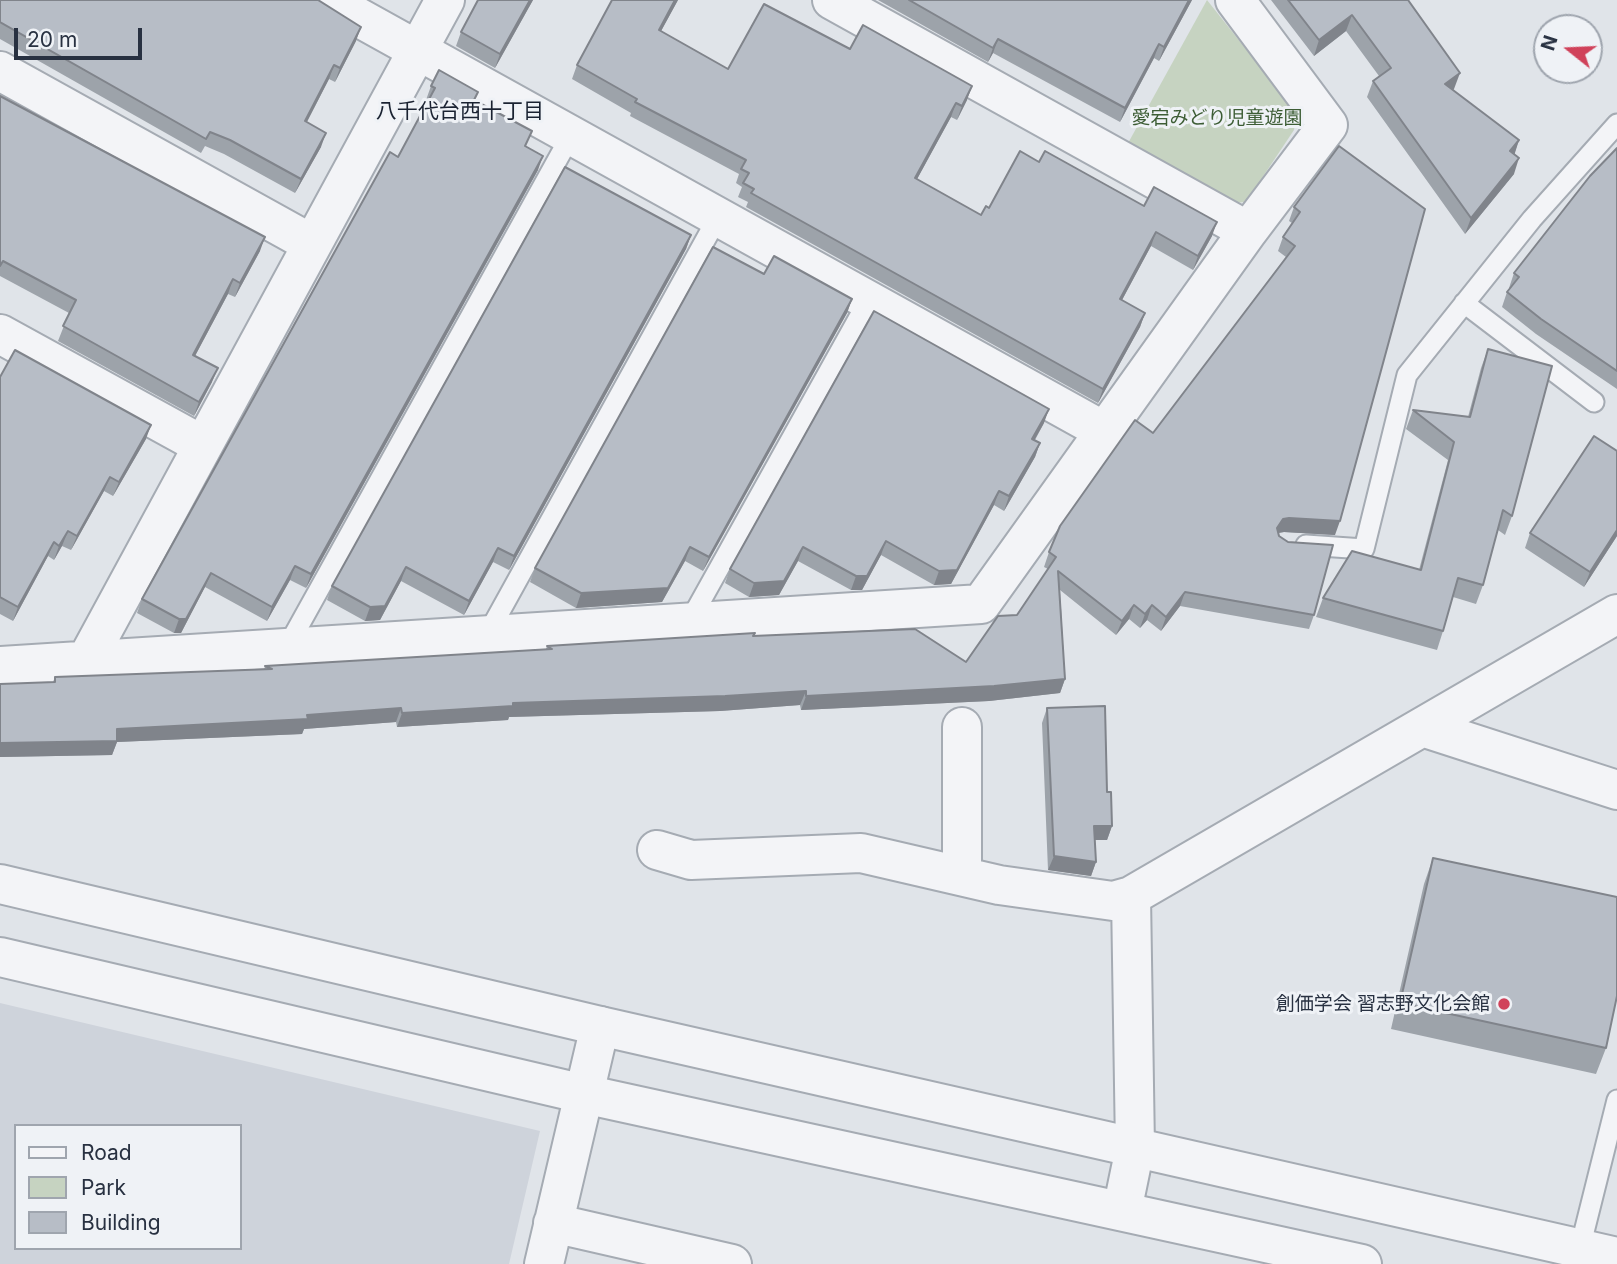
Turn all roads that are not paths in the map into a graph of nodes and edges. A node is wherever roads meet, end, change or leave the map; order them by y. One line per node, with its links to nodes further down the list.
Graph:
1 (327, 0): 5 (street)
2 (445, 0): 5 (street)
3 (832, 0): 10 (street)
4 (1235, 0): 10 (street)
5 (417, 51): 8 (street); 11 (street)
6 (0, 71): 11 (street)
7 (1617, 124): 13 (lane)
8 (570, 137): 9 (street); 22 (lane)
9 (718, 217): 12 (street); 21 (lane)
10 (1248, 231): 16 (street)
11 (312, 244): 17 (street)
12 (868, 301): 16 (street); 20 (lane)
13 (1464, 303): 15 (lane); 18 (lane)
14 (0, 334): 17 (street)
15 (1594, 402)
16 (1104, 431): 20 (street)
17 (202, 445): 23 (street)
18 (1284, 544)
19 (1617, 614): 26 (street)
20 (687, 625): 21 (street)
21 (487, 635): 22 (street)
22 (286, 650): 23 (street)
23 (85, 663): 24 (street)
24 (0, 667)
25 (962, 727): 29 (street)
26 (1425, 728): 27 (street); 31 (street)
27 (1617, 790)
28 (657, 850): 29 (street)
29 (961, 875): 31 (street)
30 (0, 884): 33 (street)
31 (1132, 896): 36 (street)
32 (0, 957): 34 (street)
33 (600, 1026): 34 (street); 36 (street)
34 (584, 1094): 37 (street); 38 (street)
35 (1617, 1100): 39 (lane)
36 (1135, 1148): 37 (street); 39 (street)
37 (1122, 1211): 43 (street)
38 (553, 1223): 41 (street); 42 (street)
39 (1580, 1248): 40 (street)
40 (1617, 1257)
41 (544, 1264)
42 (732, 1264)
43 (1362, 1264)

